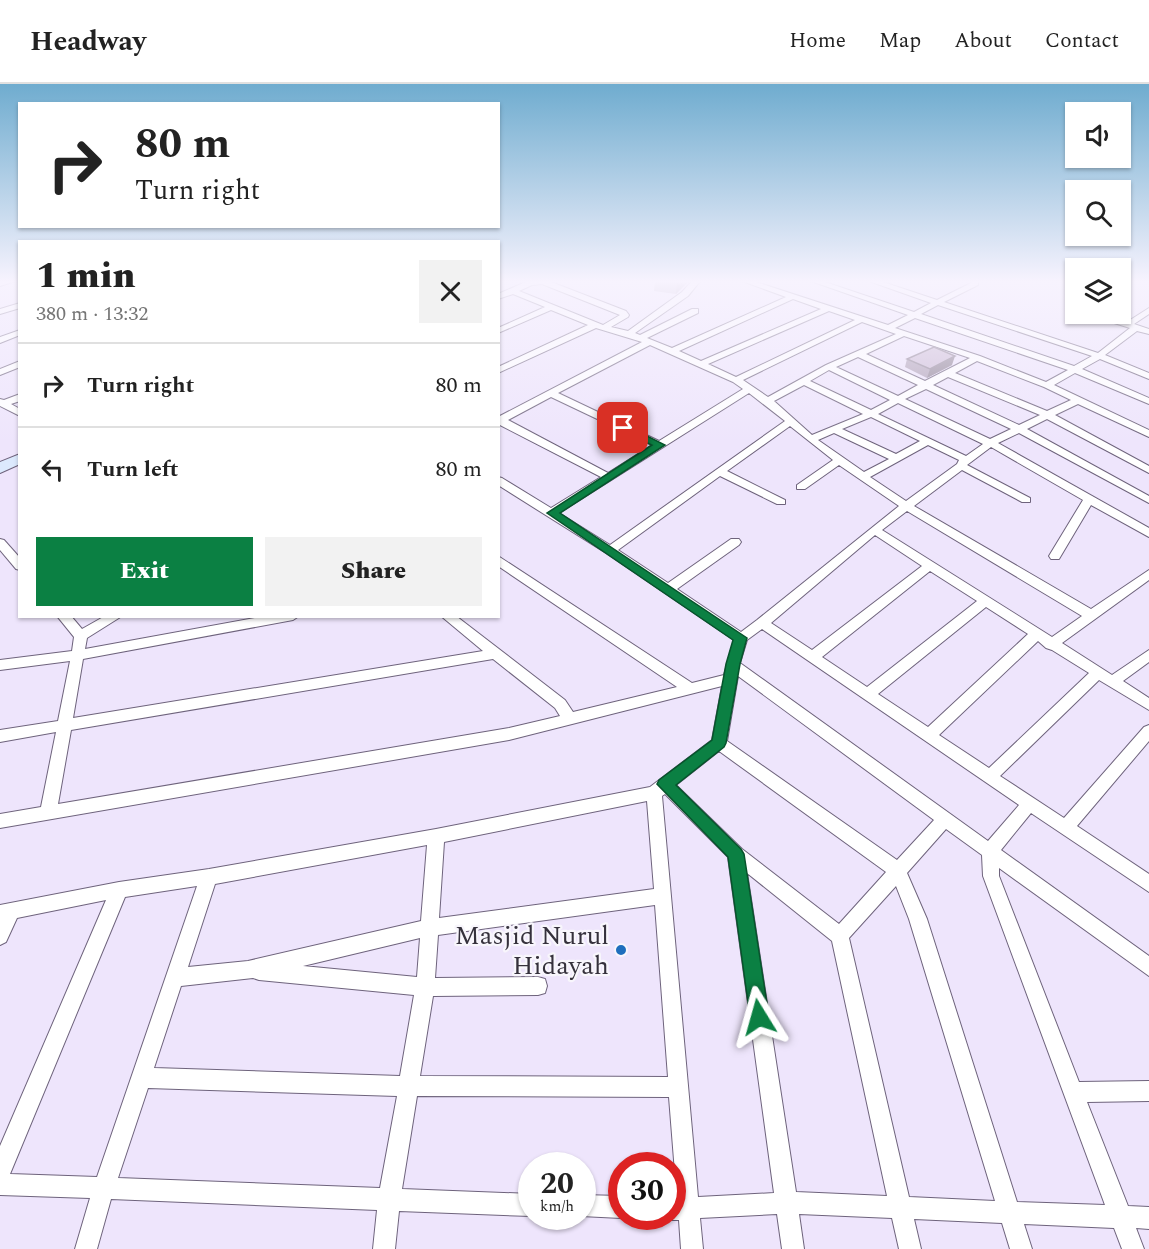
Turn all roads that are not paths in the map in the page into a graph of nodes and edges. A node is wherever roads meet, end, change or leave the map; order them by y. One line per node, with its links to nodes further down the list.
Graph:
1 (14, 334): 13 (street)
2 (577, 334): 22 (street)
3 (629, 334): 14 (street)
4 (654, 334): 14 (street)
5 (708, 334): 15 (street)
6 (769, 334): 19 (street)
7 (831, 334): 27 (street)
8 (902, 334): 16 (street)
9 (909, 334): 18 (street)
10 (975, 334): 23 (street)
11 (1036, 334): 17 (street)
12 (1123, 334): 17 (street)
13 (0, 340)
14 (644, 340): 15 (street); 32 (street)
15 (672, 351): 19 (street)
16 (859, 354): 21 (street); 30 (street)
17 (1099, 356): 23 (street); 26 (street)
18 (977, 358): 25 (street); 29 (street)
19 (701, 364): 27 (street)
20 (18, 365): 24 (street)
21 (829, 367): 28 (street); 34 (street)
22 (500, 369)
23 (1074, 369): 29 (street); 37 (street)
24 (0, 372)
25 (947, 373): 30 (street); 41 (street)
26 (1149, 376)
27 (736, 380): 31 (street)
28 (803, 381): 35 (street); 40 (street)
29 (1047, 385): 36 (street)
30 (926, 386): 34 (street); 46 (street)
31 (750, 388): 35 (street); 51 (street)
32 (550, 393): 42 (street); 51 (street)
33 (18, 398): 38 (street)
34 (899, 400): 40 (street); 50 (street)
35 (768, 401): 44 (street)
36 (1076, 401): 41 (street); 47 (street)
37 (1149, 401)
38 (2, 403): 39 (street)
39 (18, 411)
40 (870, 414): 45 (street); 49 (street)
41 (1048, 415): 46 (street); 57 (street)
42 (500, 419)
43 (500, 421): 59 (street)
44 (791, 422): 48 (street); 58 (street)
45 (834, 429): 48 (street); 52 (street)
46 (1020, 429): 50 (street); 65 (street)
47 (1149, 434)
48 (811, 439): 54 (street)
49 (928, 441): 52 (street); 55 (street)
50 (990, 443): 55 (street); 63 (street)
51 (660, 445): 59 (street)
52 (896, 458): 60 (street)
53 (18, 459): 56 (street)
54 (839, 460): 60 (street); 62 (street)
55 (963, 463): 64 (street); 67 (street)
56 (0, 467)
57 (1149, 470)
58 (720, 472): 66 (street); 73 (street)
59 (608, 477): 68 (street)
60 (862, 477): 67 (street)
61 (500, 481): 68 (street)
62 (801, 487)
63 (1089, 499): 70 (street); 74 (street)
64 (1026, 500)
65 (1149, 500)
66 (781, 502)
67 (907, 507): 69 (street); 81 (street)
68 (552, 513): 73 (street)
69 (874, 530): 77 (street); 86 (street)
70 (1149, 533)
71 (735, 542): 79 (street)
72 (0, 543): 76 (street)
73 (610, 550): 79 (street)
74 (1055, 556)
75 (500, 561): 99 (street)
76 (18, 564)
77 (928, 566): 80 (street); 94 (street)
78 (1149, 574): 81 (street)
79 (668, 589): 89 (street)
80 (985, 601): 87 (street); 100 (street)
81 (1091, 615): 90 (street)
82 (65, 618): 88 (street)
83 (112, 618): 88 (street)
84 (281, 618): 92 (street)
85 (449, 618): 91 (street)
86 (762, 622): 89 (street); 94 (street)
87 (1036, 635): 90 (street); 105 (street)
88 (81, 636): 92 (street)
89 (741, 638): 96 (street)
90 (1051, 645): 97 (street)
91 (494, 654): 102 (street); 103 (street)
92 (78, 655): 95 (street); 103 (street)
93 (1149, 655): 98 (street)
94 (813, 657): 100 (street)
95 (0, 665)
96 (732, 672): 99 (street); 107 (street); 112 (street)
97 (1098, 673): 98 (street); 108 (street)
98 (1112, 682): 101 (street)
99 (690, 689): 102 (street)
100 (868, 694): 105 (street)
101 (1149, 705)
102 (569, 718): 111 (street)
103 (64, 726): 106 (street); 111 (street)
104 (1149, 731): 114 (street)
105 (929, 735): 108 (street)
106 (0, 736)
107 (719, 743): 109 (street); 118 (street)
108 (990, 776): 110 (street)
109 (660, 788): 115 (street); 117 (street); 122 (street)
110 (1030, 803): 114 (street); 116 (street)
111 (48, 814): 113 (street)
112 (945, 819): 116 (street); 118 (street)
113 (0, 821)
114 (1066, 827): 120 (street)
115 (436, 836): 119 (street); 124 (street)
116 (990, 851): 127 (street); 136 (street)
117 (736, 854): 126 (street); 142 (street)
118 (898, 871): 126 (street); 146 (street)
119 (209, 877): 121 (street); 129 (street)
120 (1147, 878)
121 (119, 890): 123 (street); 138 (street)
122 (664, 896): 124 (street); 134 (street)
123 (5, 912): 125 (street)
124 (428, 928): 128 (street); 131 (street)
125 (0, 936)
126 (840, 936): 144 (street)
127 (1149, 967)
128 (248, 970): 129 (street); 131 (street)
129 (176, 977): 132 (street)
130 (538, 986): 131 (street)
131 (425, 987): 133 (street)
132 (141, 1078): 133 (street); 140 (street)
133 (408, 1086): 134 (street); 141 (street)
134 (679, 1087): 137 (street)
135 (1149, 1091): 136 (street)
136 (1073, 1092): 147 (street)
137 (680, 1152)
138 (0, 1171)
139 (0, 1184): 140 (street)
140 (104, 1187): 141 (street); 150 (street)
141 (389, 1201): 143 (street); 151 (street)
142 (787, 1203): 144 (street); 145 (street); 153 (street)
143 (518, 1205)
144 (901, 1207): 146 (street); 154 (street)
145 (686, 1209)
146 (1010, 1212): 147 (street); 155 (street)
147 (1120, 1216): 148 (street); 156 (street)
148 (1149, 1218)
149 (686, 1227): 152 (street)
150 (86, 1249)
151 (384, 1249)
152 (692, 1249)
153 (793, 1249)
154 (910, 1249)
155 (1021, 1249)
156 (1133, 1249)

